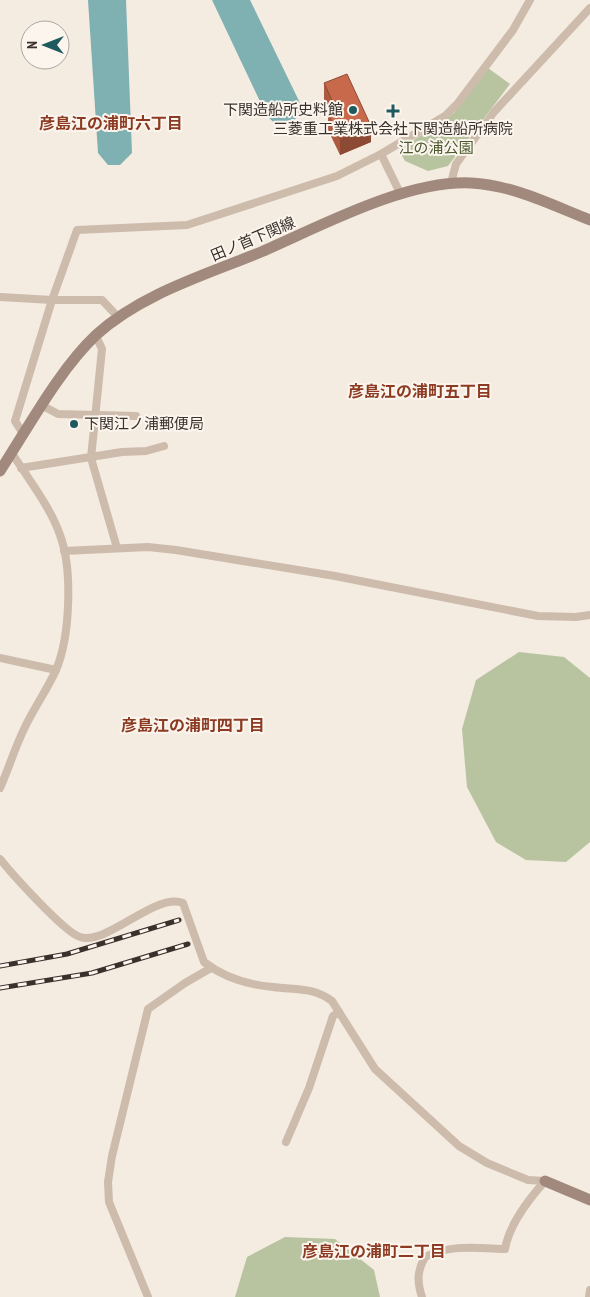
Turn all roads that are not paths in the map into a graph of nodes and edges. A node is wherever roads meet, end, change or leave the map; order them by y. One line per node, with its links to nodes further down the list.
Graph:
1 (530, 0): 3 (street)
2 (590, 8): 4 (street)
3 (381, 154): 5 (street); 8 (street)
4 (451, 183): 5 (main road, 田ノ首下関線); 6 (main road, 田ノ首下関線)
5 (401, 195): 9 (main road, 田ノ首下関線)
6 (590, 220)
7 (0, 297): 8 (street)
8 (52, 300): 9 (street); 14 (street)
9 (118, 318): 10 (main road, 田ノ首下関線)
10 (96, 336): 11 (main road, 田ノ首下関線); 12 (street)
11 (43, 406): 12 (street); 14 (main road, 田ノ首下関線)
12 (96, 414): 13 (street); 17 (street)
13 (136, 416)
14 (24, 434): 16 (main road, 田ノ首下関線)
15 (164, 446): 17 (street)
16 (12, 453): 18 (street); 19 (main road, 田ノ首下関線)
17 (91, 458): 18 (street); 20 (street)
18 (21, 468): 21 (street)
19 (0, 471)
20 (117, 548): 21 (street); 22 (street)
21 (64, 551): 24 (street)
22 (590, 615)
23 (0, 658): 24 (street)
24 (56, 670): 25 (street)
25 (0, 788)
26 (0, 859): 27 (street)
27 (211, 968): 28 (street); 33 (street)
28 (338, 1012): 29 (street); 30 (street)
29 (286, 1142)
30 (545, 1181): 31 (main road); 34 (street)
31 (590, 1200)
32 (590, 1290): 35 (street)
33 (148, 1297)
34 (422, 1297)
35 (589, 1297)

